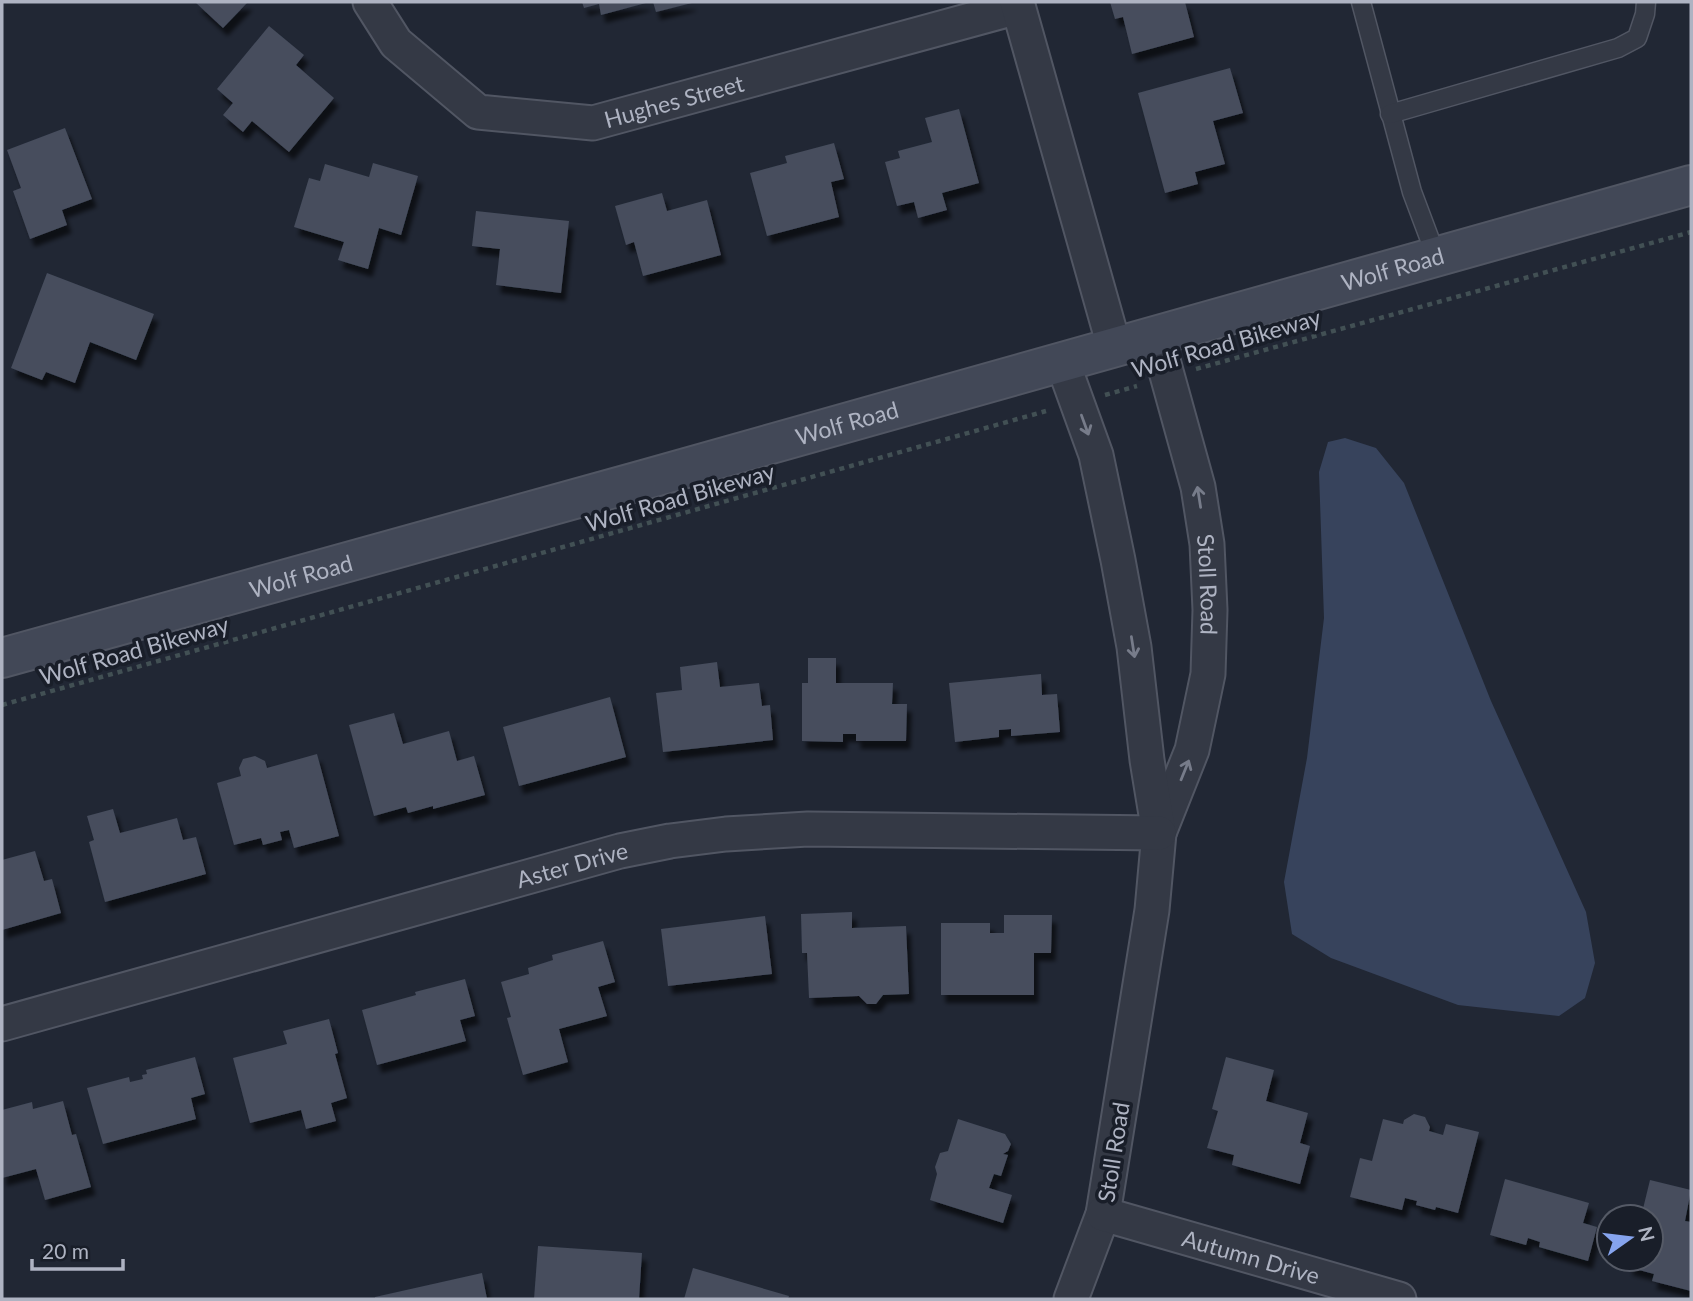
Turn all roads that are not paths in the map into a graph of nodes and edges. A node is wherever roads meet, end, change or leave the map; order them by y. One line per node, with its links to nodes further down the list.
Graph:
1 (370, 2): 4 (street, Hughes Street)
2 (1361, 2): 5 (lane)
3 (1646, 2): 5 (lane)
4 (1017, 5): 9 (street)
5 (1391, 114): 7 (lane)
6 (1691, 185): 7 (main road, Wolf Road)
7 (1436, 256): 8 (main road, Wolf Road)
8 (1156, 335): 9 (main road, Wolf Road); 12 (street, Stoll Road, one-way to 8)
9 (1114, 346): 10 (main road, Wolf Road)
10 (1062, 361): 11 (main road, Wolf Road); 12 (street, Stoll Road, one-way to 12)
11 (2, 657)
12 (1159, 833): 13 (street, Aster Drive); 14 (street, Stoll Road)
13 (2, 1024)
14 (1103, 1214): 15 (street, Stoll Road); 16 (street, Autumn Drive)
15 (1071, 1299)
16 (1399, 1299)

